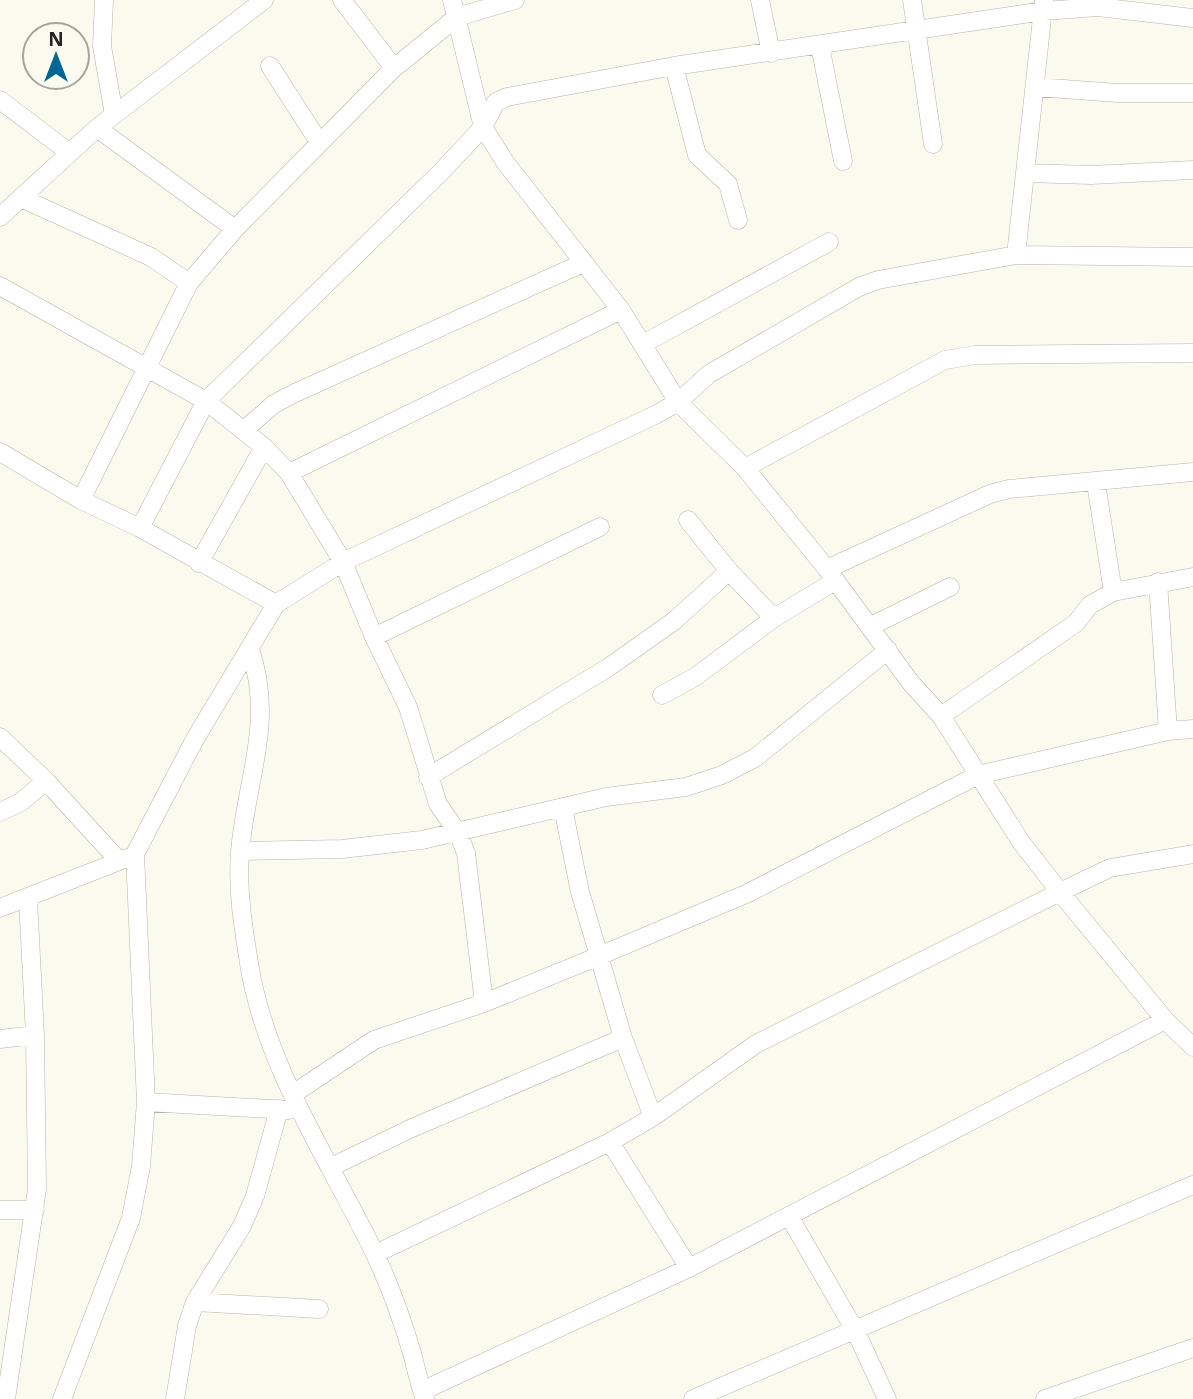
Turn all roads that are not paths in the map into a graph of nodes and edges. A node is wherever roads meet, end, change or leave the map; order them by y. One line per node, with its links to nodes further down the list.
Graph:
1 (104, 0): 19 (street)
2 (264, 0): 19 (street)
3 (342, 0): 15 (street)
4 (514, 0): 8 (street)
5 (760, 0): 12 (street)
6 (912, 0): 10 (street)
7 (1044, 5): 9 (street); 10 (street); 16 (street)
8 (454, 9): 15 (street); 20 (street)
9 (1193, 18)
10 (916, 28): 11 (street); 23 (street)
11 (820, 46): 12 (street); 25 (street)
12 (771, 53): 14 (street)
13 (270, 66): 22 (street)
14 (674, 66): 20 (street); 30 (street)
15 (394, 68): 22 (street)
16 (1036, 87): 17 (street); 27 (street)
17 (1193, 93)
18 (0, 100): 24 (street)
19 (114, 115): 21 (street)
20 (483, 127): 35 (street); 42 (street)
21 (97, 128): 24 (street); 31 (street)
22 (319, 142): 31 (street)
23 (933, 144)
24 (70, 153): 28 (street)
25 (843, 161)
26 (1193, 170): 27 (street)
27 (1026, 173): 33 (street)
28 (21, 198): 29 (street); 36 (street)
29 (0, 217)
30 (738, 220)
31 (235, 229): 36 (street)
32 (829, 242): 39 (street)
33 (1016, 255): 34 (street); 43 (street)
34 (1193, 257)
35 (583, 263): 38 (street); 44 (street)
36 (189, 282): 41 (street)
37 (2, 294): 41 (street)
38 (621, 310): 39 (street); 49 (street)
39 (643, 344): 43 (street)
40 (1193, 353): 47 (street)
41 (147, 366): 42 (street); 51 (street)
42 (206, 401): 44 (street); 54 (street)
43 (678, 402): 47 (street); 55 (street)
44 (244, 430): 45 (street)
45 (264, 447): 49 (street); 56 (street)
46 (0, 452): 51 (street)
47 (745, 468): 58 (street)
48 (1193, 472): 50 (street)
49 (289, 473): 55 (street)
50 (1096, 483): 58 (street); 62 (street)
51 (81, 500): 54 (street)
52 (688, 520): 57 (street)
53 (600, 527): 66 (street)
54 (140, 528): 56 (street)
55 (343, 562): 63 (street); 66 (street)
56 (199, 563): 63 (street)
57 (729, 571): 64 (street); 75 (street)
58 (831, 575): 64 (street); 65 (street)
59 (1193, 577): 60 (street)
60 (1158, 582): 62 (street); 72 (street)
61 (950, 587): 65 (street)
62 (1113, 592): 70 (street)
63 (276, 604): 67 (street)
64 (774, 618): 69 (street)
65 (871, 626): 68 (street)
66 (374, 637): 75 (street)
67 (250, 649): 80 (street); 82 (street)
68 (888, 650): 70 (street); 77 (street)
69 (662, 695)
70 (941, 716): 74 (street)
71 (1193, 729): 72 (street)
72 (1168, 731): 74 (street)
73 (0, 737): 76 (street)
74 (978, 775): 83 (street); 86 (street)
75 (428, 777): 79 (street)
76 (46, 781): 78 (street); 82 (street)
77 (563, 808): 79 (street); 86 (street)
78 (0, 812)
79 (458, 833): 80 (street); 87 (street)
80 (240, 851): 93 (street)
81 (1193, 854): 83 (street)
82 (127, 858): 84 (street); 94 (street)
83 (1060, 892): 88 (street); 97 (street)
84 (28, 899): 85 (street); 89 (street)
85 (0, 908)
86 (598, 956): 87 (street); 90 (street)
87 (484, 1003): 93 (street)
88 (1165, 1020): 92 (street); 103 (street)
89 (35, 1035): 91 (street); 102 (street)
90 (623, 1038): 97 (street); 99 (street)
91 (0, 1039)
92 (1193, 1047)
93 (292, 1094): 96 (street)
94 (146, 1102): 95 (street); 112 (street)
95 (279, 1109): 96 (street); 106 (street)
96 (302, 1111): 99 (street)
97 (653, 1117): 98 (street)
98 (610, 1142): 104 (street); 105 (street)
99 (331, 1167): 104 (street)
100 (1193, 1185): 108 (street)
101 (0, 1210): 102 (street)
102 (35, 1210): 111 (street)
103 (789, 1216): 105 (street); 108 (street)
104 (375, 1255): 110 (street)
105 (688, 1268): 110 (street)
106 (195, 1302): 107 (street); 113 (street)
107 (319, 1309)
108 (856, 1332): 114 (street); 115 (street)
109 (1193, 1348): 116 (street)
110 (423, 1395)
111 (6, 1399)
112 (62, 1399)
113 (175, 1399)
114 (693, 1399)
115 (887, 1399)
116 (1045, 1399)

